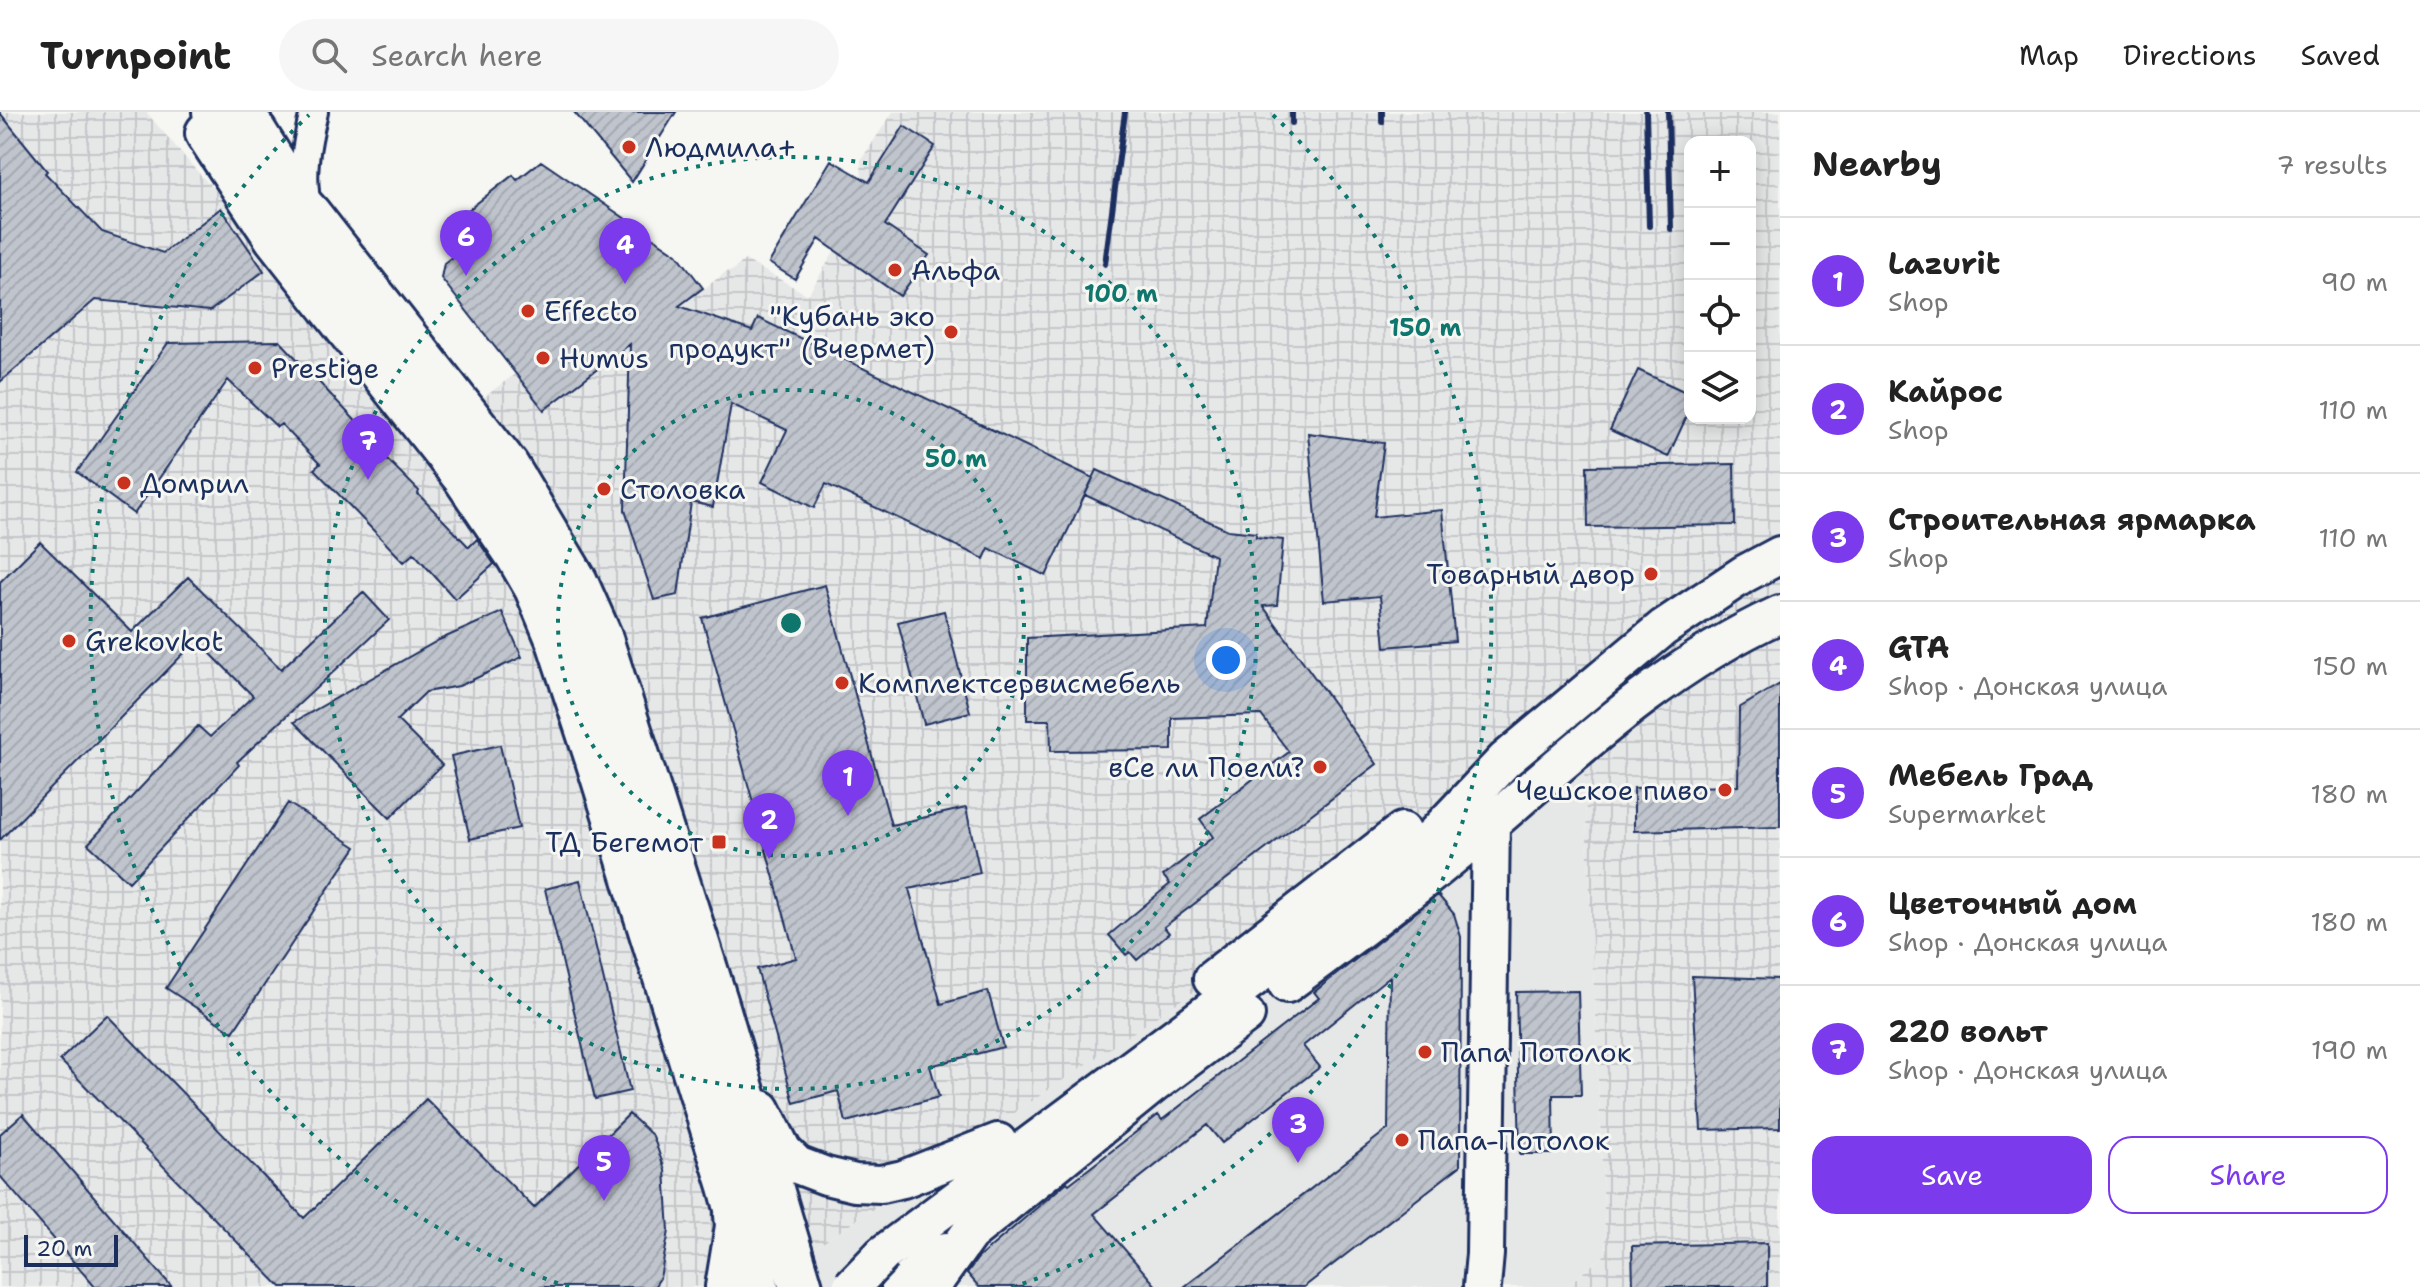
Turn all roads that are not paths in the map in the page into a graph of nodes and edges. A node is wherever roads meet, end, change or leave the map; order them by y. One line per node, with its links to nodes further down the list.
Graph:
1 (193, 112): 12 (main road)
2 (214, 112): 5 (main road)
3 (246, 112): 5 (main road)
4 (314, 112): 5 (street)
5 (309, 214): 10 (main road)
6 (1780, 555): 8 (main road)
7 (1780, 614): 9 (main road)
8 (1505, 760): 11 (main road); 17 (main road, bridge)
9 (1491, 822): 13 (main road); 21 (main road)
10 (717, 1004): 11 (main road); 16 (main road)
11 (998, 1142): 18 (main road)
12 (730, 1186): 14 (main road); 15 (main road)
13 (969, 1234): 19 (main road); 20 (main road)
14 (724, 1287)
15 (757, 1287)
16 (801, 1287)
17 (851, 1287)
18 (871, 1287)
19 (900, 1287)
20 (931, 1287)
21 (1482, 1287)

